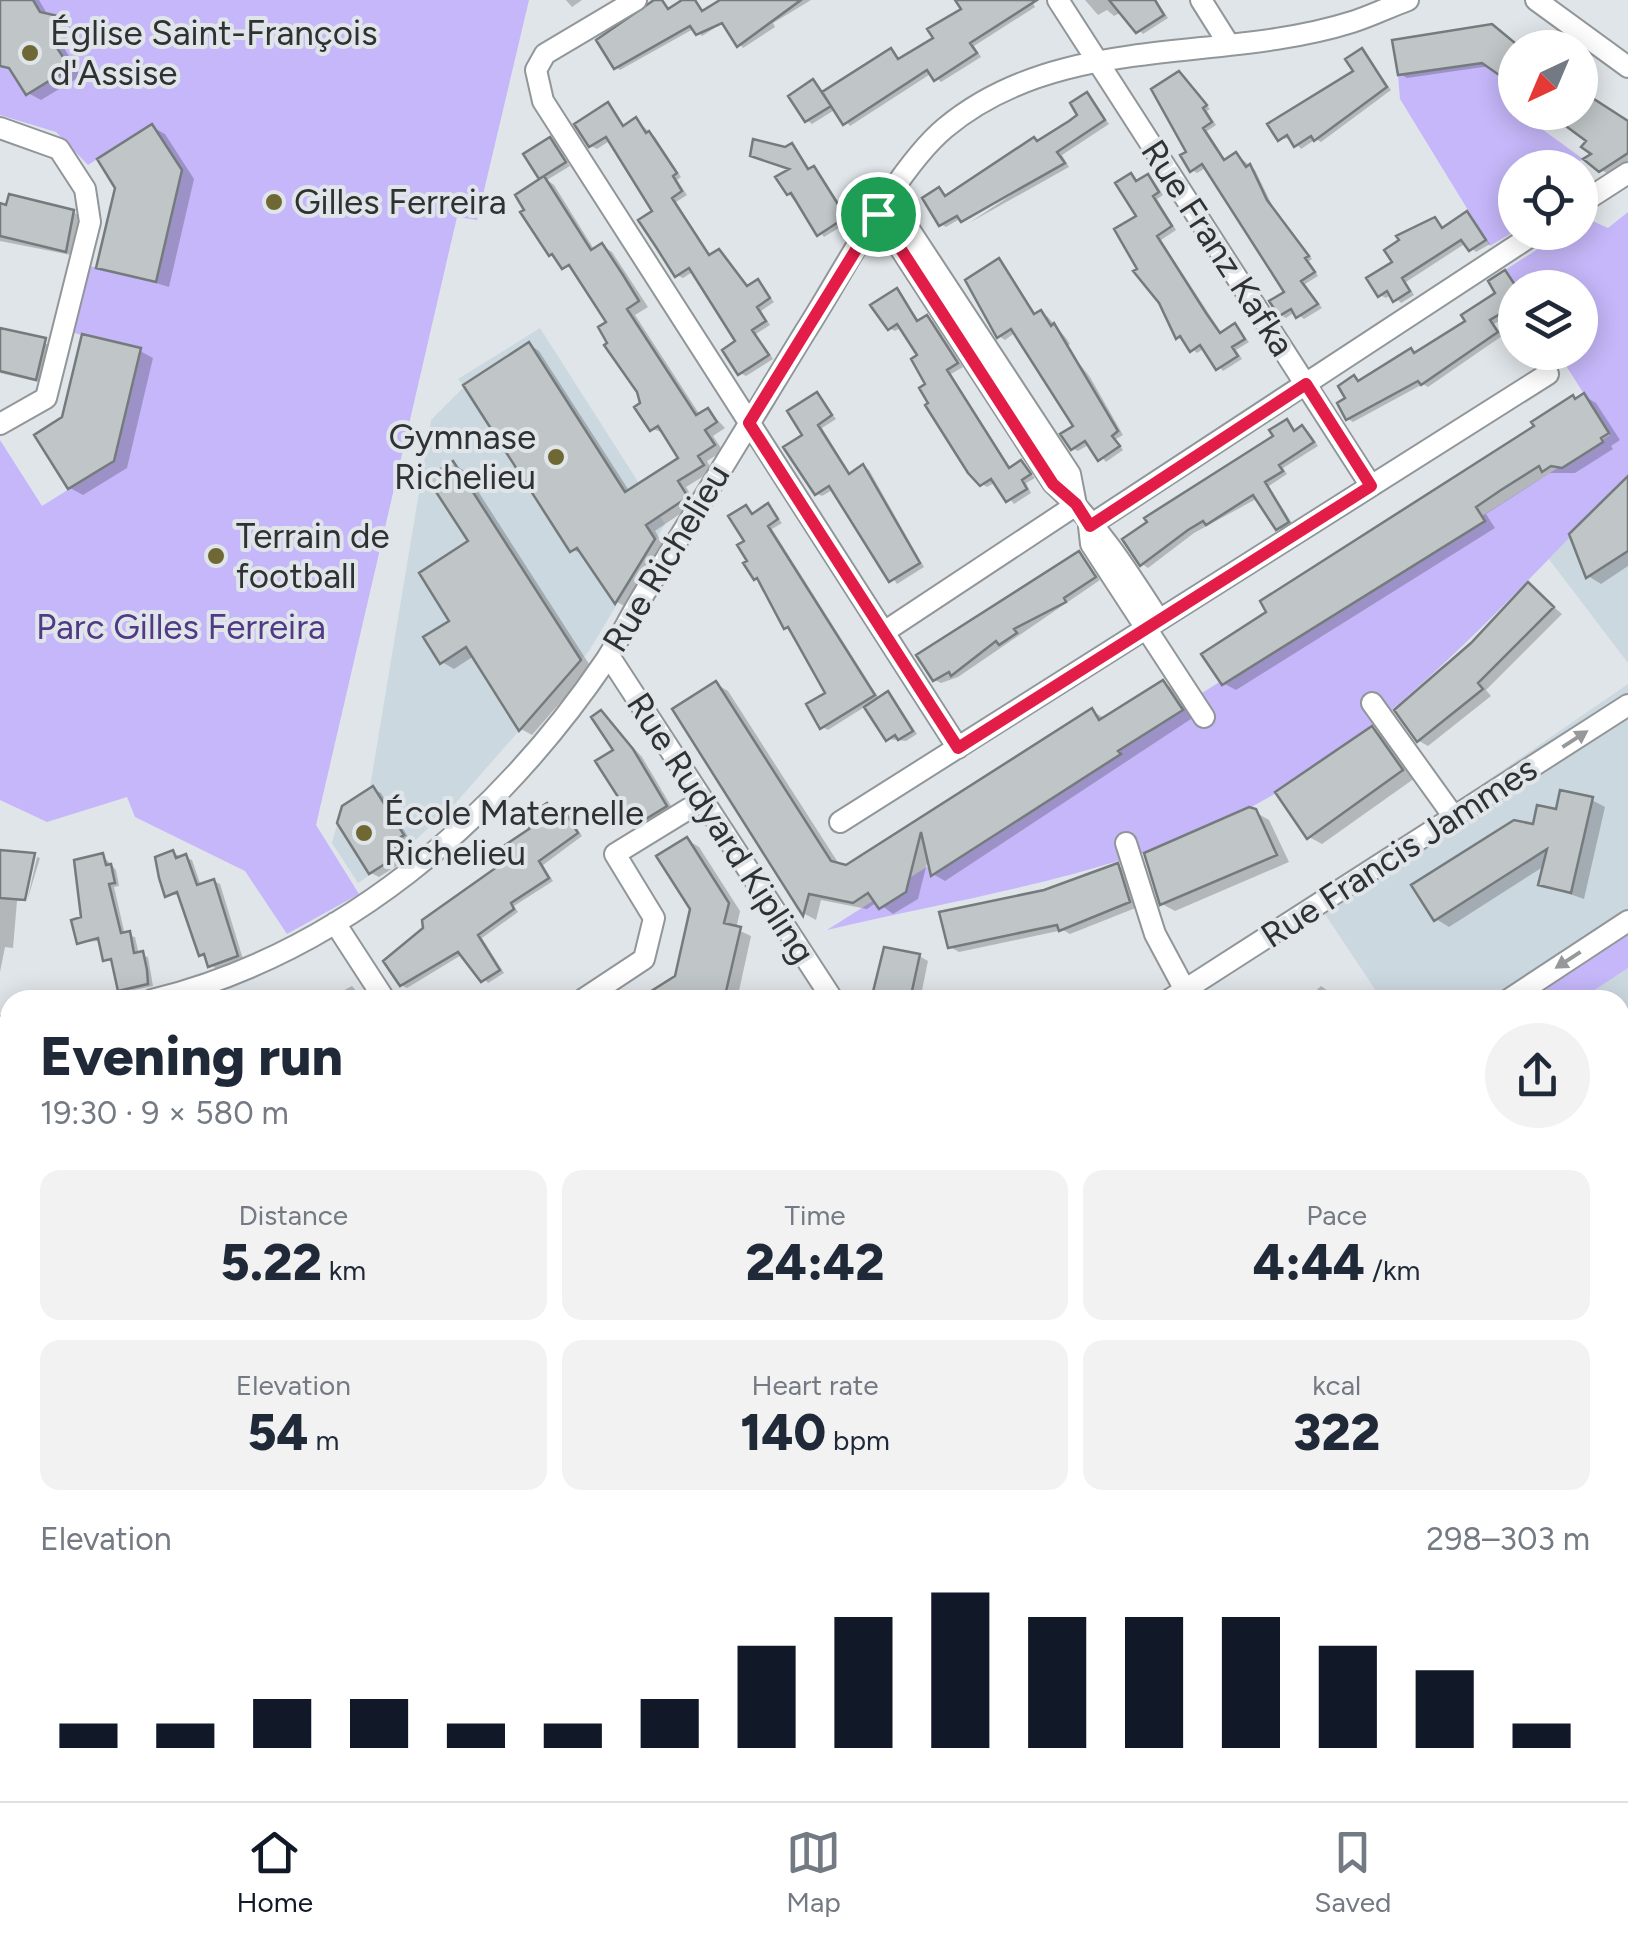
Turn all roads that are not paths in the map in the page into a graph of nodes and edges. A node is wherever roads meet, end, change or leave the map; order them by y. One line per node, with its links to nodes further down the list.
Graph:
1 (636, 0): 16 (street)
2 (1058, 0): 7 (street, Rue Franz Kafka)
3 (1201, 0): 6 (street)
4 (1408, 0): 6 (street, Rue Richelieu)
5 (1536, 0): 8 (street)
6 (1228, 43): 7 (street, Rue Richelieu)
7 (1097, 60): 12 (street, Rue Richelieu); 15 (street, Rue Franz Kafka)
8 (1628, 67)
9 (0, 128): 17 (street)
10 (1628, 172): 11 (street)
11 (1598, 192)
12 (878, 214): 16 (street, Rue Richelieu); 19 (street)
13 (1510, 250): 15 (street)
14 (1548, 374): 18 (street)
15 (1306, 384): 18 (street, Rue Franz Kafka); 20 (street)
16 (749, 423): 22 (street); 23 (street, Rue Richelieu)
17 (0, 424)
18 (1371, 486): 21 (street)
19 (1076, 504): 20 (street); 22 (street)
20 (1090, 526): 21 (street)
21 (1153, 624): 26 (street); 27 (street)
22 (884, 632): 27 (street)
23 (609, 656): 28 (street, Rue Rudyard Kipling); 33 (street, Rue Richelieu)
24 (1372, 704): 29 (street)
25 (1628, 705): 29 (street, Rue Francis Jammes, one-way to 25)
26 (1204, 717)
27 (958, 748): 30 (street)
28 (703, 800): 36 (street); 37 (street, Rue Rudyard Kipling)
29 (1454, 817): 39 (street, Rue Francis Jammes)
30 (840, 822)
31 (1126, 843): 38 (street)
32 (1628, 921): 40 (street, one-way to 40)
33 (335, 923): 34 (street, Rue Richelieu); 35 (street)
34 (181, 990)
35 (379, 990)
36 (597, 990)
37 (826, 990)
38 (1175, 990)
39 (1185, 990)
40 (1523, 990)

